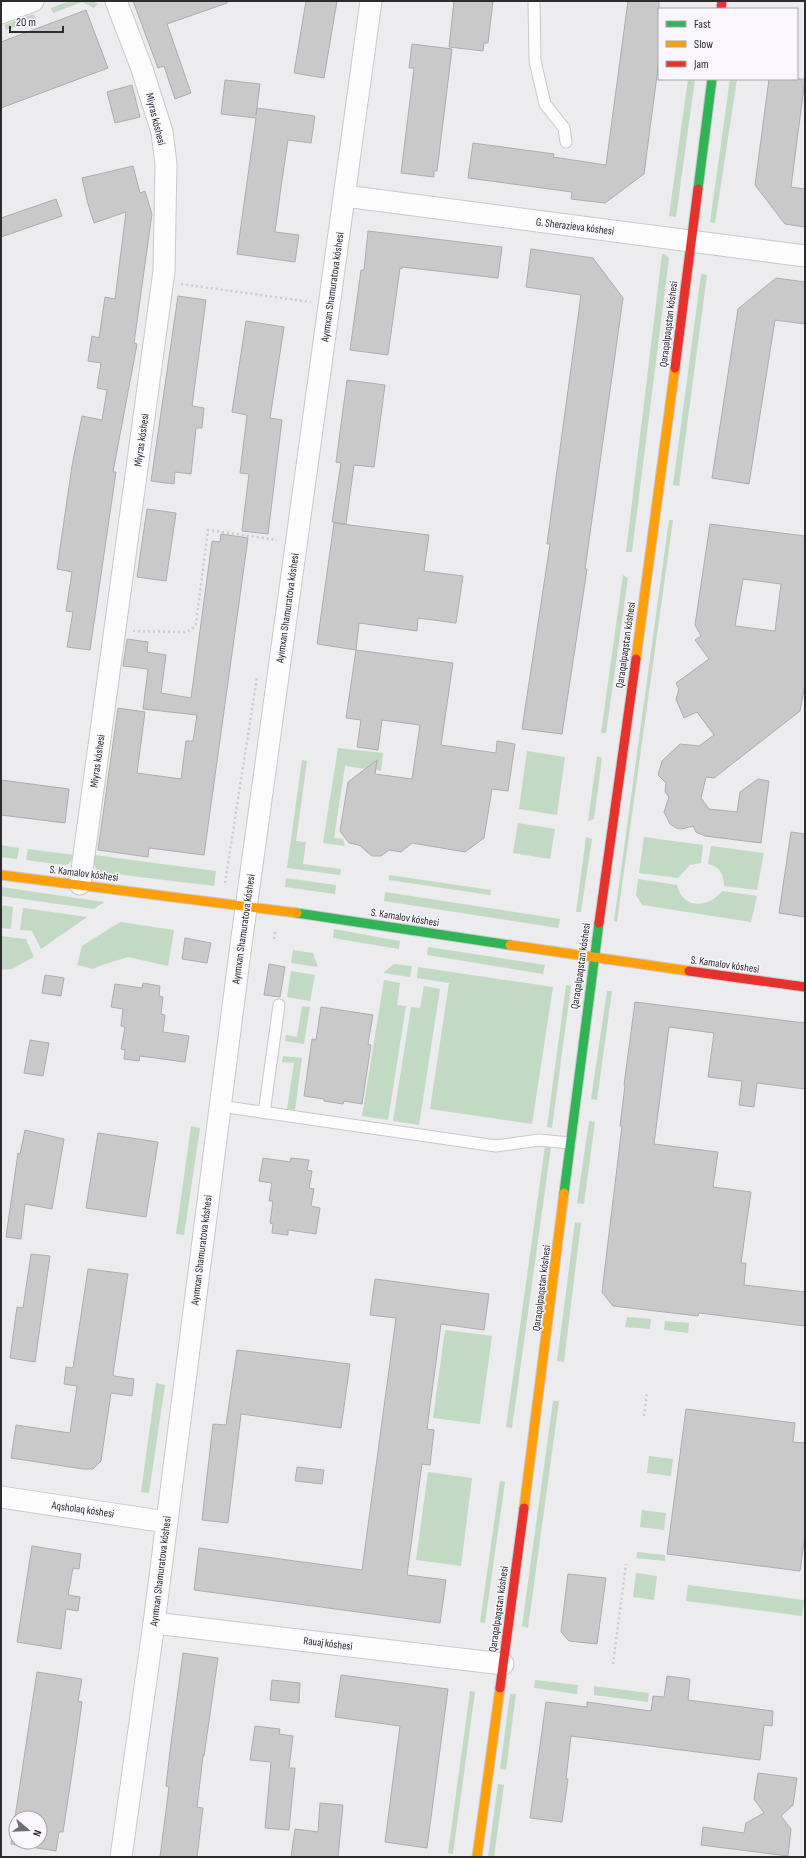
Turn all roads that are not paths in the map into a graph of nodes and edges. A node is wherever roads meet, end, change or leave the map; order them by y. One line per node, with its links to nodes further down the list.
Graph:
1 (33, 1): 5 (street)
2 (116, 1): 12 (street, Miyras kóshesi)
3 (371, 1): 8 (street, Ayımxan Shamuratova kóshesi)
4 (534, 1): 7 (lane)
5 (1, 13)
6 (712, 80): 9 (street, Qaraqalpaqstan kóshesi)
7 (566, 142)
8 (344, 196): 9 (street, G. Sherazieva kóshesi); 13 (street, Ayımxan Shamuratova kóshesi)
9 (691, 241): 10 (street, G. Sherazieva kóshesi); 14 (street, Qaraqalpaqstan kóshesi)
10 (805, 256)
11 (1, 874): 12 (street, S. Kamalov kóshesi)
12 (80, 884): 13 (street, S. Kamalov kóshesi)
13 (246, 905): 14 (street, S. Kamalov kóshesi); 17 (street, Ayımxan Shamuratova kóshesi)
14 (593, 958): 15 (street, S. Kamalov kóshesi); 19 (street, Qaraqalpaqstan kóshesi)
15 (805, 987)
16 (279, 1005): 18 (lane)
17 (220, 1106): 18 (lane); 21 (street, Ayımxan Shamuratova kóshesi)
18 (264, 1113): 19 (lane)
19 (570, 1143): 23 (street, Qaraqalpaqstan kóshesi)
20 (1, 1497): 21 (street, Aqsholaq kóshesi)
21 (166, 1522): 22 (street, Ayımxan Shamuratova kóshesi)
22 (154, 1623): 23 (street, Rauaj kóshesi); 24 (street, Ayımxan Shamuratova kóshesi)
23 (503, 1664): 25 (street, Qaraqalpaqstan kóshesi)
24 (121, 1857)
25 (477, 1857)

